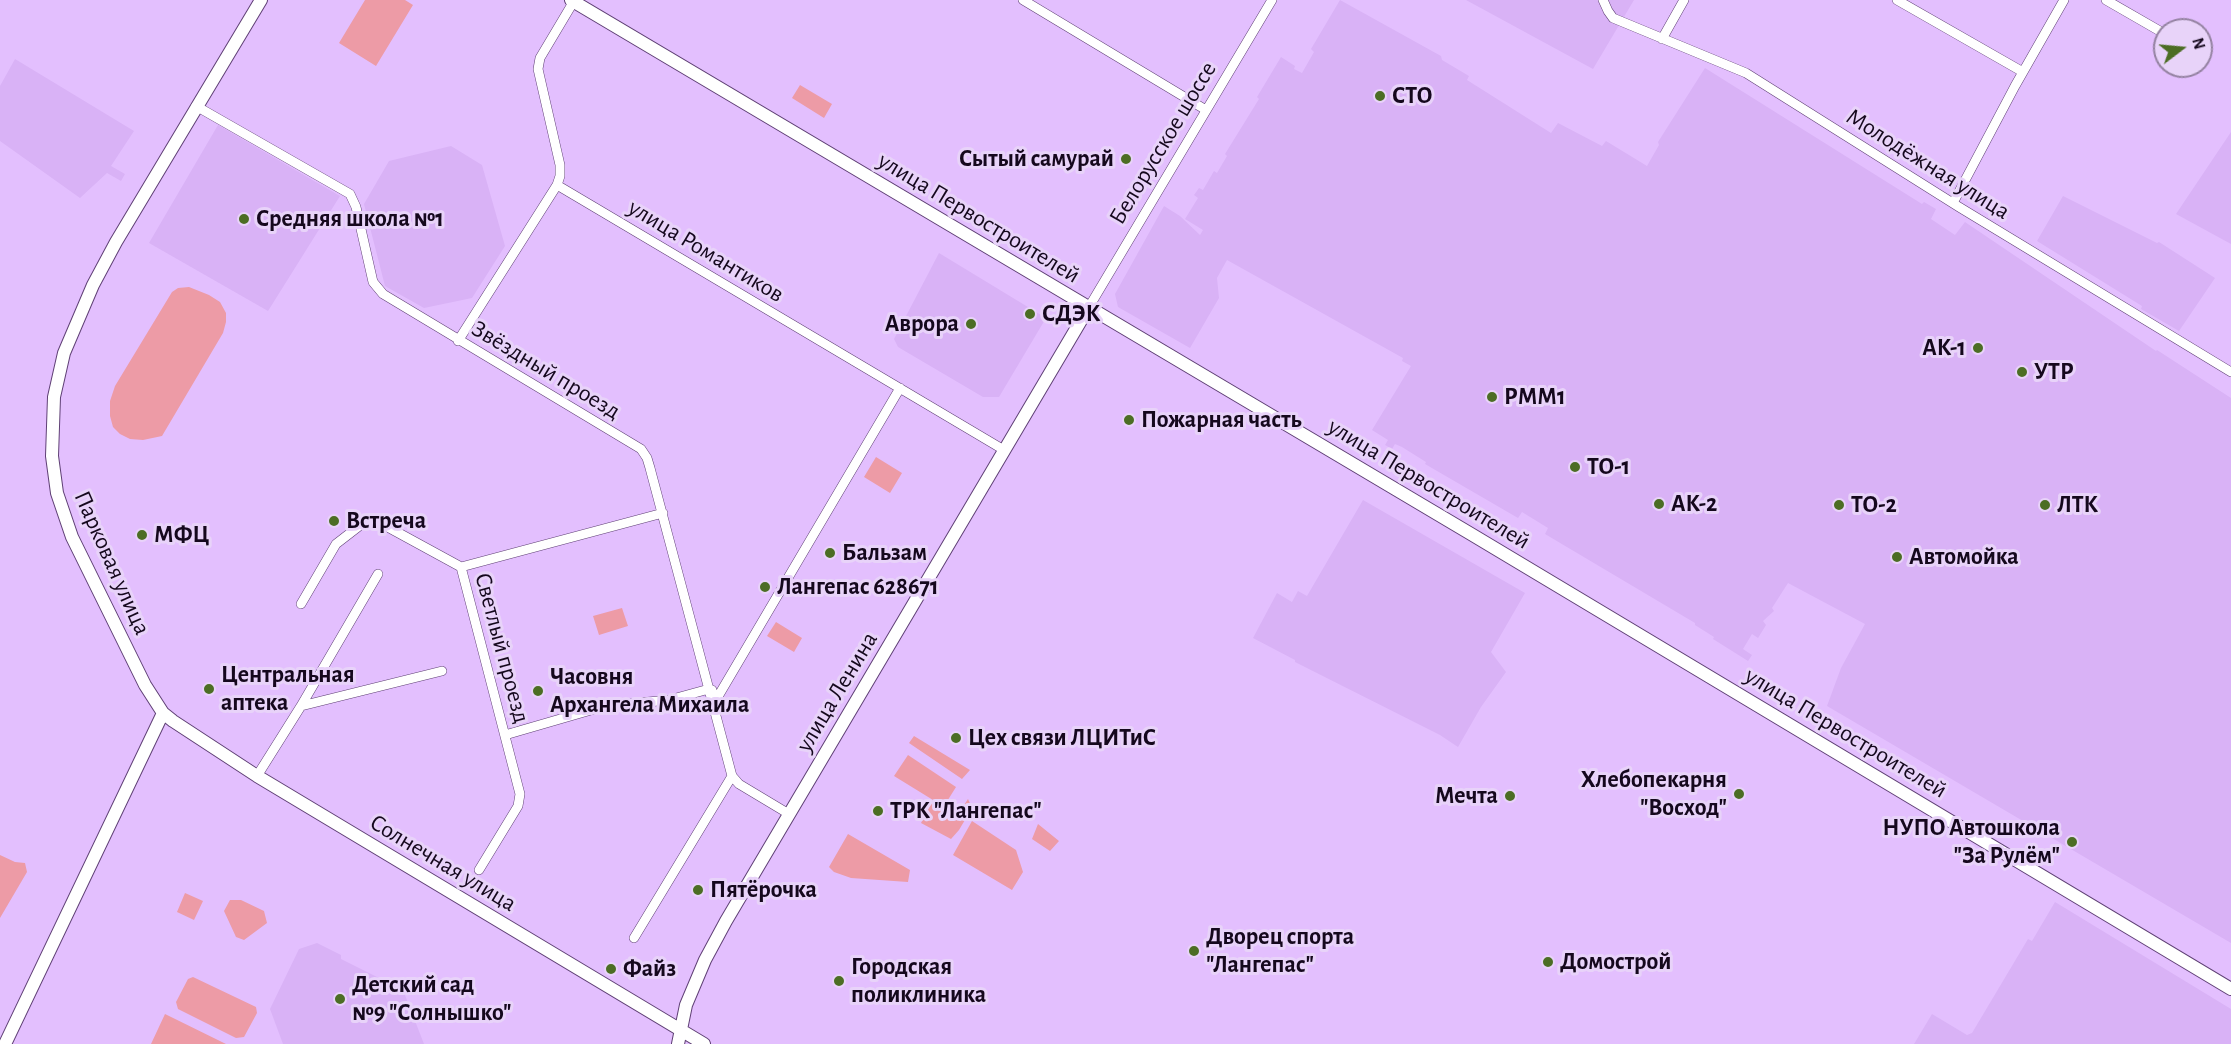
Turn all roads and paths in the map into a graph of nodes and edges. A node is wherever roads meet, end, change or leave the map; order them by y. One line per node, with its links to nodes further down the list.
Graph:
1 (261, 0): 13 (street, Парковая улица)
2 (1023, 0): 14 (street)
3 (1272, 0): 14 (street, Белорусское шоссе)
4 (1603, 0): 11 (street, Молодёжная улица)
5 (1684, 0): 11 (street)
6 (1897, 0): 12 (street)
7 (2064, 0): 12 (street)
8 (2106, 0): 10 (street)
9 (572, 1): 15 (street); 17 (street, улица Первостроителей)
10 (2153, 27)
11 (1662, 39): 16 (street, Молодёжная улица)
12 (2023, 72): 16 (street)
13 (196, 106): 18 (street, Звёздный проезд); 31 (street, Парковая улица)
14 (1206, 110): 17 (street, Белорусское шоссе)
15 (557, 185): 18 (street); 20 (street, улица Романтиков)
16 (1953, 203): 19 (street, Молодёжная улица)
17 (1089, 307): 21 (street, улица Ленина); 38 (street, улица Первостроителей)
18 (458, 341): 22 (street, Звёздный проезд)
19 (2231, 372)
20 (900, 388): 21 (street, улица Романтиков); 28 (street)
21 (1004, 450): 35 (street, улица Ленина)
22 (663, 513): 23 (street); 27 (street, Звёздный проезд)
23 (461, 567): 25 (street, Светлый проезд); 32 (street, Светлый проезд)
24 (378, 574): 30 (street)
25 (301, 604)
26 (442, 671): 30 (street)
27 (709, 689): 28 (street); 29 (street, Звёздный проезд); 32 (street)
28 (720, 694): 29 (street)
29 (713, 705): 34 (street, Звёздный проезд)
30 (301, 706): 33 (street)
31 (164, 713): 33 (street, Солнечная улица); 40 (street)
32 (505, 735): 36 (street, Светлый проезд)
33 (257, 776): 39 (street, Солнечная улица)
34 (732, 776): 35 (street); 37 (street)
35 (789, 814): 39 (street, улица Ленина)
36 (479, 870)
37 (634, 938)
38 (2231, 989)
39 (680, 1030): 41 (street, улица Ленина); 42 (street, Солнечная улица)
40 (5, 1044)
41 (678, 1044)
42 (704, 1044)

